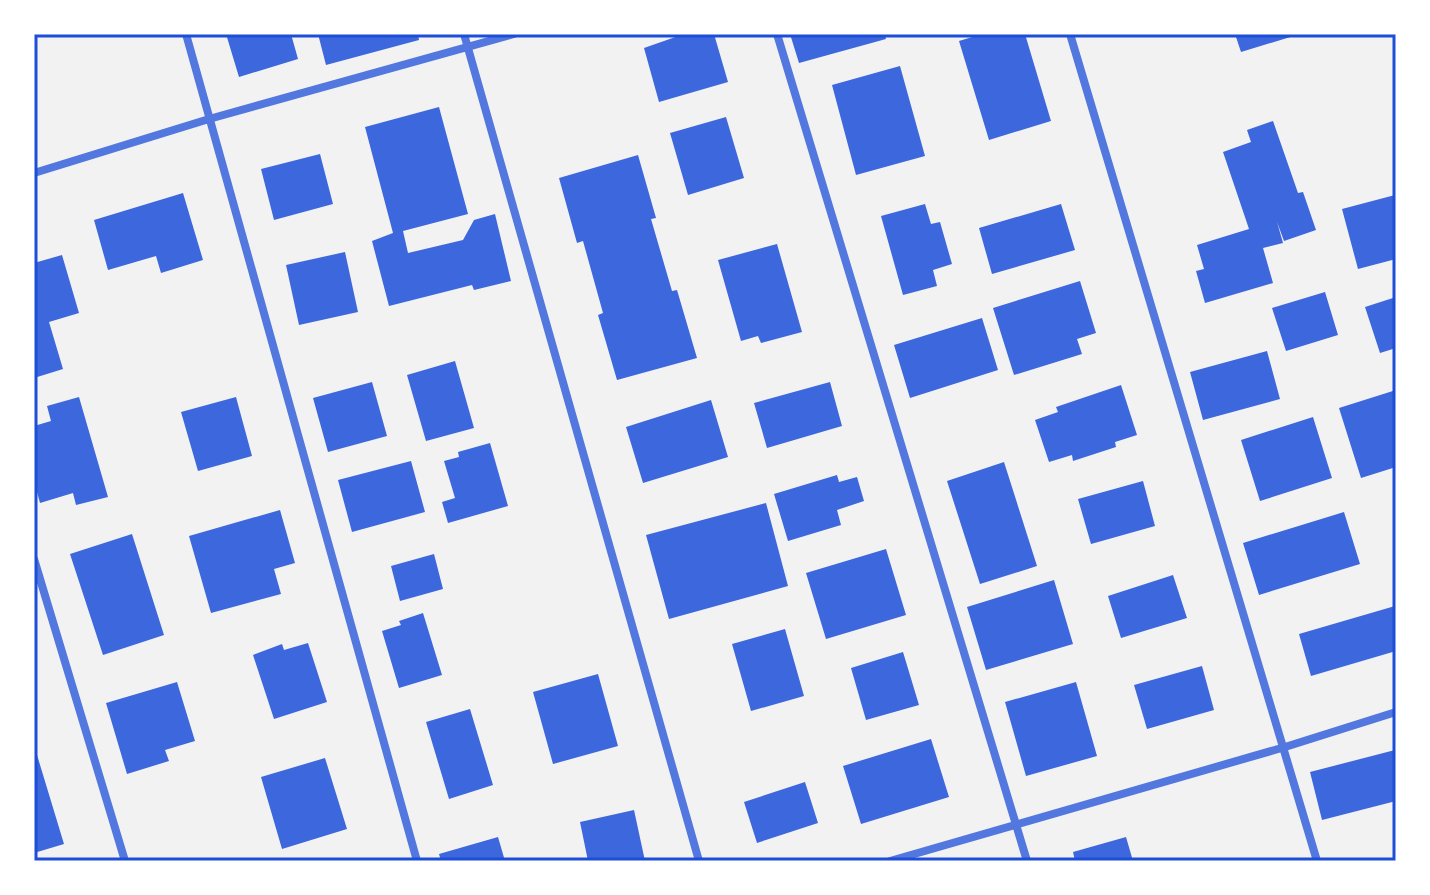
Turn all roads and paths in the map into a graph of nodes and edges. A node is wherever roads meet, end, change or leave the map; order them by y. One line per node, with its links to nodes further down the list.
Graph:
1 (186, 34): 7 (street)
2 (464, 34): 6 (street)
3 (514, 34): 6 (street)
4 (777, 34): 12 (street)
5 (1070, 34): 11 (street)
6 (468, 48): 7 (street); 15 (street)
7 (209, 119): 8 (street); 14 (street)
8 (34, 173)
9 (34, 559): 13 (street)
10 (1396, 712): 11 (street)
11 (1285, 747): 12 (street); 18 (street)
12 (1017, 824): 16 (street); 17 (street)
13 (125, 861)
14 (417, 861)
15 (699, 861)
16 (890, 861)
17 (1027, 861)
18 (1317, 861)

